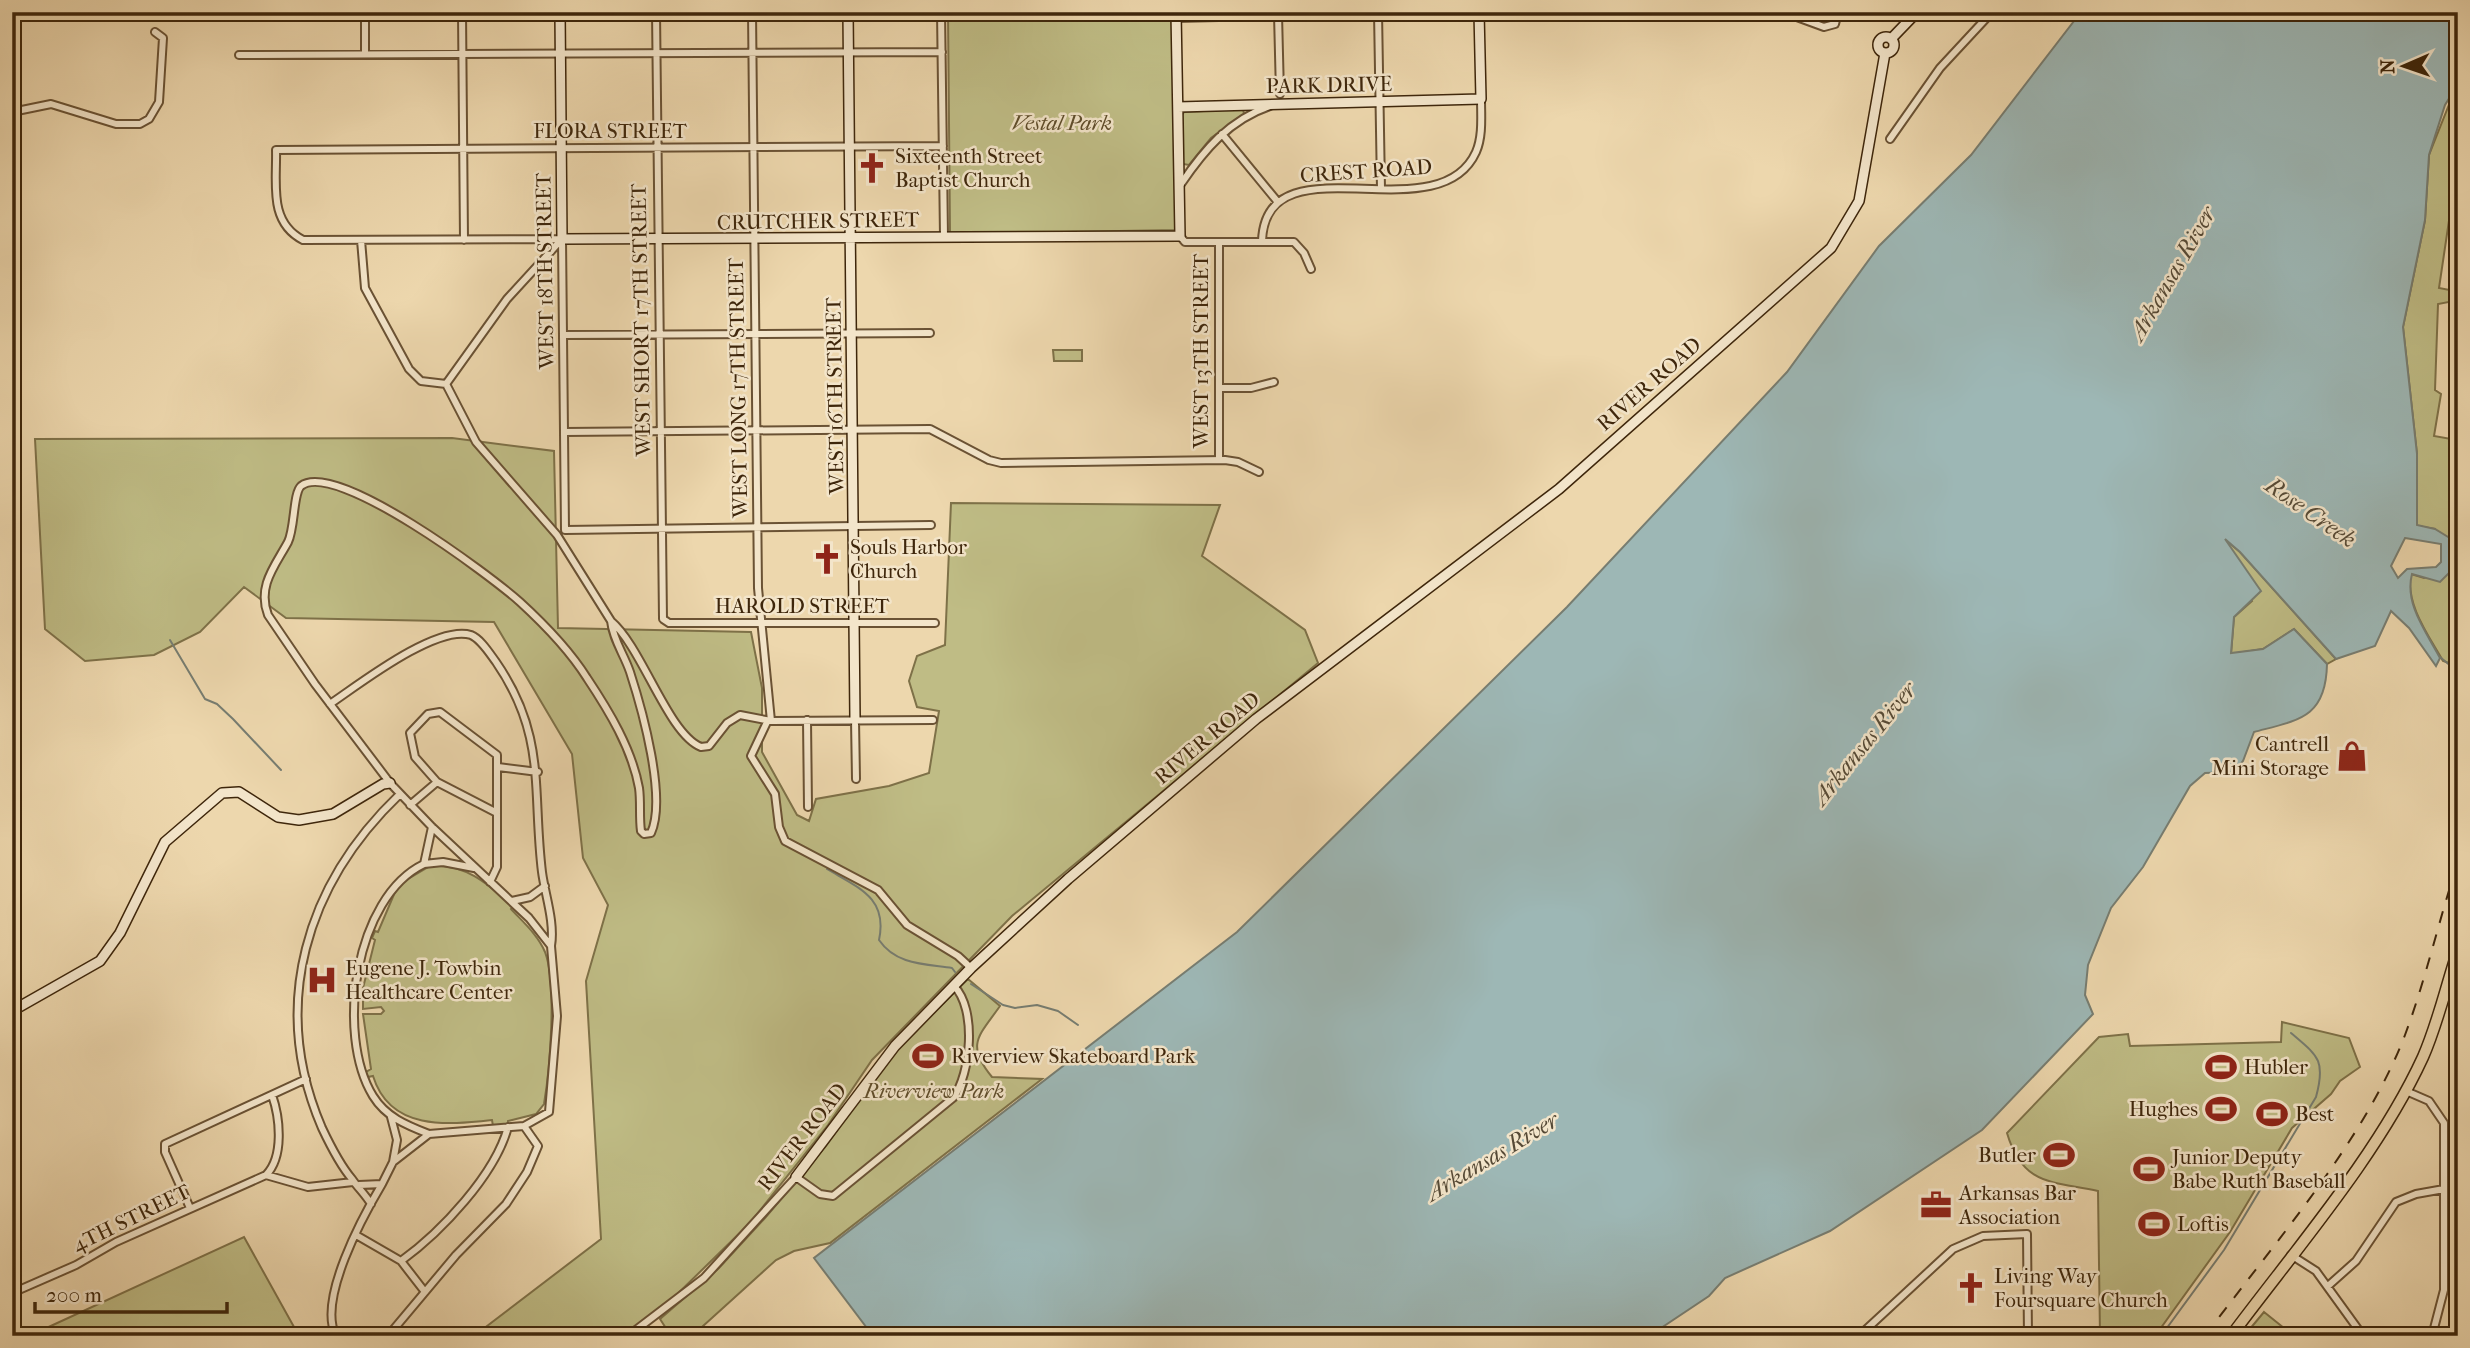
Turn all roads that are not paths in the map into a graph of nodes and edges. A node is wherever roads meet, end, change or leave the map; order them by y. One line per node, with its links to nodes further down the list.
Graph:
1 (365, 12): 22 (street)
2 (462, 12): 23 (street)
3 (560, 12): 24 (street, WEST 18TH STREET)
4 (656, 12): 21 (street, WEST SHORT 17TH STREET)
5 (752, 12): 19 (street, WEST LONG 17TH STREET)
6 (848, 12): 18 (street, WEST 16TH STREET)
7 (942, 12): 20 (street)
8 (1419, 12): 14 (street)
9 (1479, 12): 27 (street)
10 (1783, 12): 11 (street)
11 (1838, 12)
12 (1917, 12): 99 (street, RIVER ROAD)
13 (1993, 12): 32 (street)
14 (1378, 13): 15 (street); 28 (street)
15 (1279, 14): 16 (street); 26 (street)
16 (1176, 15): 29 (street, WEST 13TH STREET)
17 (155, 32): 30 (street)
18 (849, 51): 19 (street); 20 (street); 33 (street, WEST 16TH STREET)
19 (752, 52): 21 (street); 35 (street, WEST LONG 17TH STREET)
20 (942, 52): 34 (street)
21 (656, 53): 24 (street); 37 (street, WEST SHORT 17TH STREET)
22 (365, 54): 23 (street); 25 (street)
23 (462, 54): 24 (street); 38 (street)
24 (560, 54): 36 (street, WEST 18TH STREET)
25 (239, 55)
26 (1279, 99): 28 (street, PARK DRIVE); 29 (street, PARK DRIVE); 31 (street)
27 (1481, 99): 28 (street, PARK DRIVE); 40 (street, CREST ROAD)
28 (1380, 101): 40 (street)
29 (1178, 107): 39 (street, WEST 13TH STREET)
30 (12, 111)
31 (1222, 134): 39 (street); 41 (street, CREST ROAD)
32 (1890, 139)
33 (850, 146): 34 (street, FLORA STREET); 35 (street, FLORA STREET); 43 (street, WEST 16TH STREET)
34 (943, 146): 44 (street)
35 (753, 147): 37 (street, FLORA STREET); 45 (street, WEST LONG 17TH STREET)
36 (561, 148): 37 (street, FLORA STREET); 38 (street, FLORA STREET); 46 (street, WEST 18TH STREET)
37 (657, 148): 50 (street, WEST SHORT 17TH STREET)
38 (463, 149): 47 (street, FLORA STREET); 49 (street)
39 (1181, 184): 42 (street, WEST 13TH STREET)
40 (1381, 189): 41 (street, CREST ROAD)
41 (1277, 201): 52 (street, CREST ROAD)
42 (1180, 236): 44 (street, CRUTCHER STREET); 51 (street, CRUTCHER STREET)
43 (851, 237): 44 (street, CRUTCHER STREET); 45 (street, CRUTCHER STREET); 54 (street, WEST 16TH STREET)
44 (944, 237)
45 (754, 238): 50 (street, CRUTCHER STREET); 56 (street, WEST LONG 17TH STREET)
46 (562, 239): 49 (street, CRUTCHER STREET); 50 (street, CRUTCHER STREET); 58 (street, WEST 18TH STREET); 60 (street)
47 (306, 240): 48 (street, CRUTCHER STREET)
48 (361, 240): 49 (street, CRUTCHER STREET); 60 (street)
49 (464, 240)
50 (657, 240): 57 (street, WEST SHORT 17TH STREET)
51 (1219, 242): 52 (street, CRUTCHER STREET); 61 (street, WEST 13TH STREET)
52 (1262, 242): 53 (street, CRUTCHER STREET)
53 (1311, 269)
54 (852, 332): 55 (street); 56 (street); 62 (street, WEST 16TH STREET)
55 (930, 332)
56 (755, 333): 57 (street); 63 (street, WEST LONG 17TH STREET)
57 (659, 334): 58 (street); 64 (street, WEST SHORT 17TH STREET)
58 (563, 335): 65 (street, WEST 18TH STREET)
59 (1275, 382): 61 (street)
60 (446, 384): 72 (street)
61 (1219, 388): 66 (street, WEST 13TH STREET)
62 (853, 429): 63 (street); 66 (street); 69 (street, WEST 16TH STREET)
63 (756, 430): 64 (street); 70 (street, WEST LONG 17TH STREET)
64 (660, 431): 65 (street); 71 (street, WEST SHORT 17TH STREET)
65 (564, 432): 71 (street, WEST 18TH STREET)
66 (1219, 460): 67 (street)
67 (1259, 472)
68 (931, 525): 69 (street)
69 (854, 526): 70 (street); 73 (street, WEST 16TH STREET)
70 (757, 527): 71 (street); 75 (street, WEST LONG 17TH STREET)
71 (660, 528): 74 (street, WEST SHORT 17TH STREET)
72 (611, 621): 77 (street); 78 (street)
73 (854, 623): 75 (street, HAROLD STREET); 76 (street, HAROLD STREET); 80 (street, WEST 16TH STREET)
74 (668, 624): 75 (street, HAROLD STREET)
75 (760, 624): 78 (street, WEST LONG 17TH STREET)
76 (935, 624)
77 (330, 704): 83 (street); 86 (street)
78 (770, 720): 79 (street); 99 (street)
79 (807, 720): 80 (street); 89 (street)
80 (856, 720): 81 (street); 84 (street, WEST 16TH STREET)
81 (933, 720)
82 (498, 767): 83 (street); 85 (street); 90 (street)
83 (538, 772): 95 (street)
84 (856, 779)
85 (437, 782): 88 (street); 90 (street)
86 (390, 783): 87 (street); 101 (street)
87 (400, 794): 88 (street); 102 (street)
88 (410, 805): 91 (street)
89 (808, 807)
90 (497, 813): 94 (street)
91 (432, 827): 92 (street); 93 (street)
92 (424, 864): 93 (street); 105 (street)
93 (474, 868): 94 (street)
94 (491, 882): 96 (street)
95 (545, 887): 96 (street); 97 (street)
96 (512, 901): 97 (street)
97 (551, 946): 106 (street)
98 (2458, 950): 103 (main road)
99 (971, 968): 100 (street, RIVER ROAD)
100 (954, 986): 111 (street, RIVER ROAD); 111 (street)
101 (12, 1011)
102 (306, 1079): 104 (street); 112 (street)
103 (2406, 1091): 114 (street); 118 (main road)
104 (272, 1095): 110 (street); 116 (street)
105 (391, 1117): 108 (street); 109 (street)
106 (524, 1126): 107 (street); 123 (street)
107 (508, 1127): 108 (street); 119 (street)
108 (429, 1134): 109 (street)
109 (393, 1162): 113 (street)
110 (266, 1175): 112 (street); 116 (street, 4TH STREET)
111 (796, 1177): 126 (street, RIVER ROAD)
112 (356, 1184): 113 (street); 115 (street)
113 (382, 1184): 115 (street)
114 (2444, 1189): 121 (street); 131 (street)
115 (371, 1204): 117 (street)
116 (190, 1208): 122 (street, 4TH STREET)
117 (356, 1235): 119 (street); 124 (street)
118 (2291, 1255): 121 (street); 129 (main road)
119 (401, 1261): 123 (street)
120 (12, 1276): 122 (street)
121 (2328, 1286): 130 (street)
122 (16, 1292)
123 (425, 1292): 125 (street)
124 (336, 1336)
125 (388, 1336)
126 (628, 1336)
127 (1859, 1336): 128 (street)
128 (2028, 1336)
129 (2231, 1336)
130 (2363, 1336)
131 (2432, 1336)

